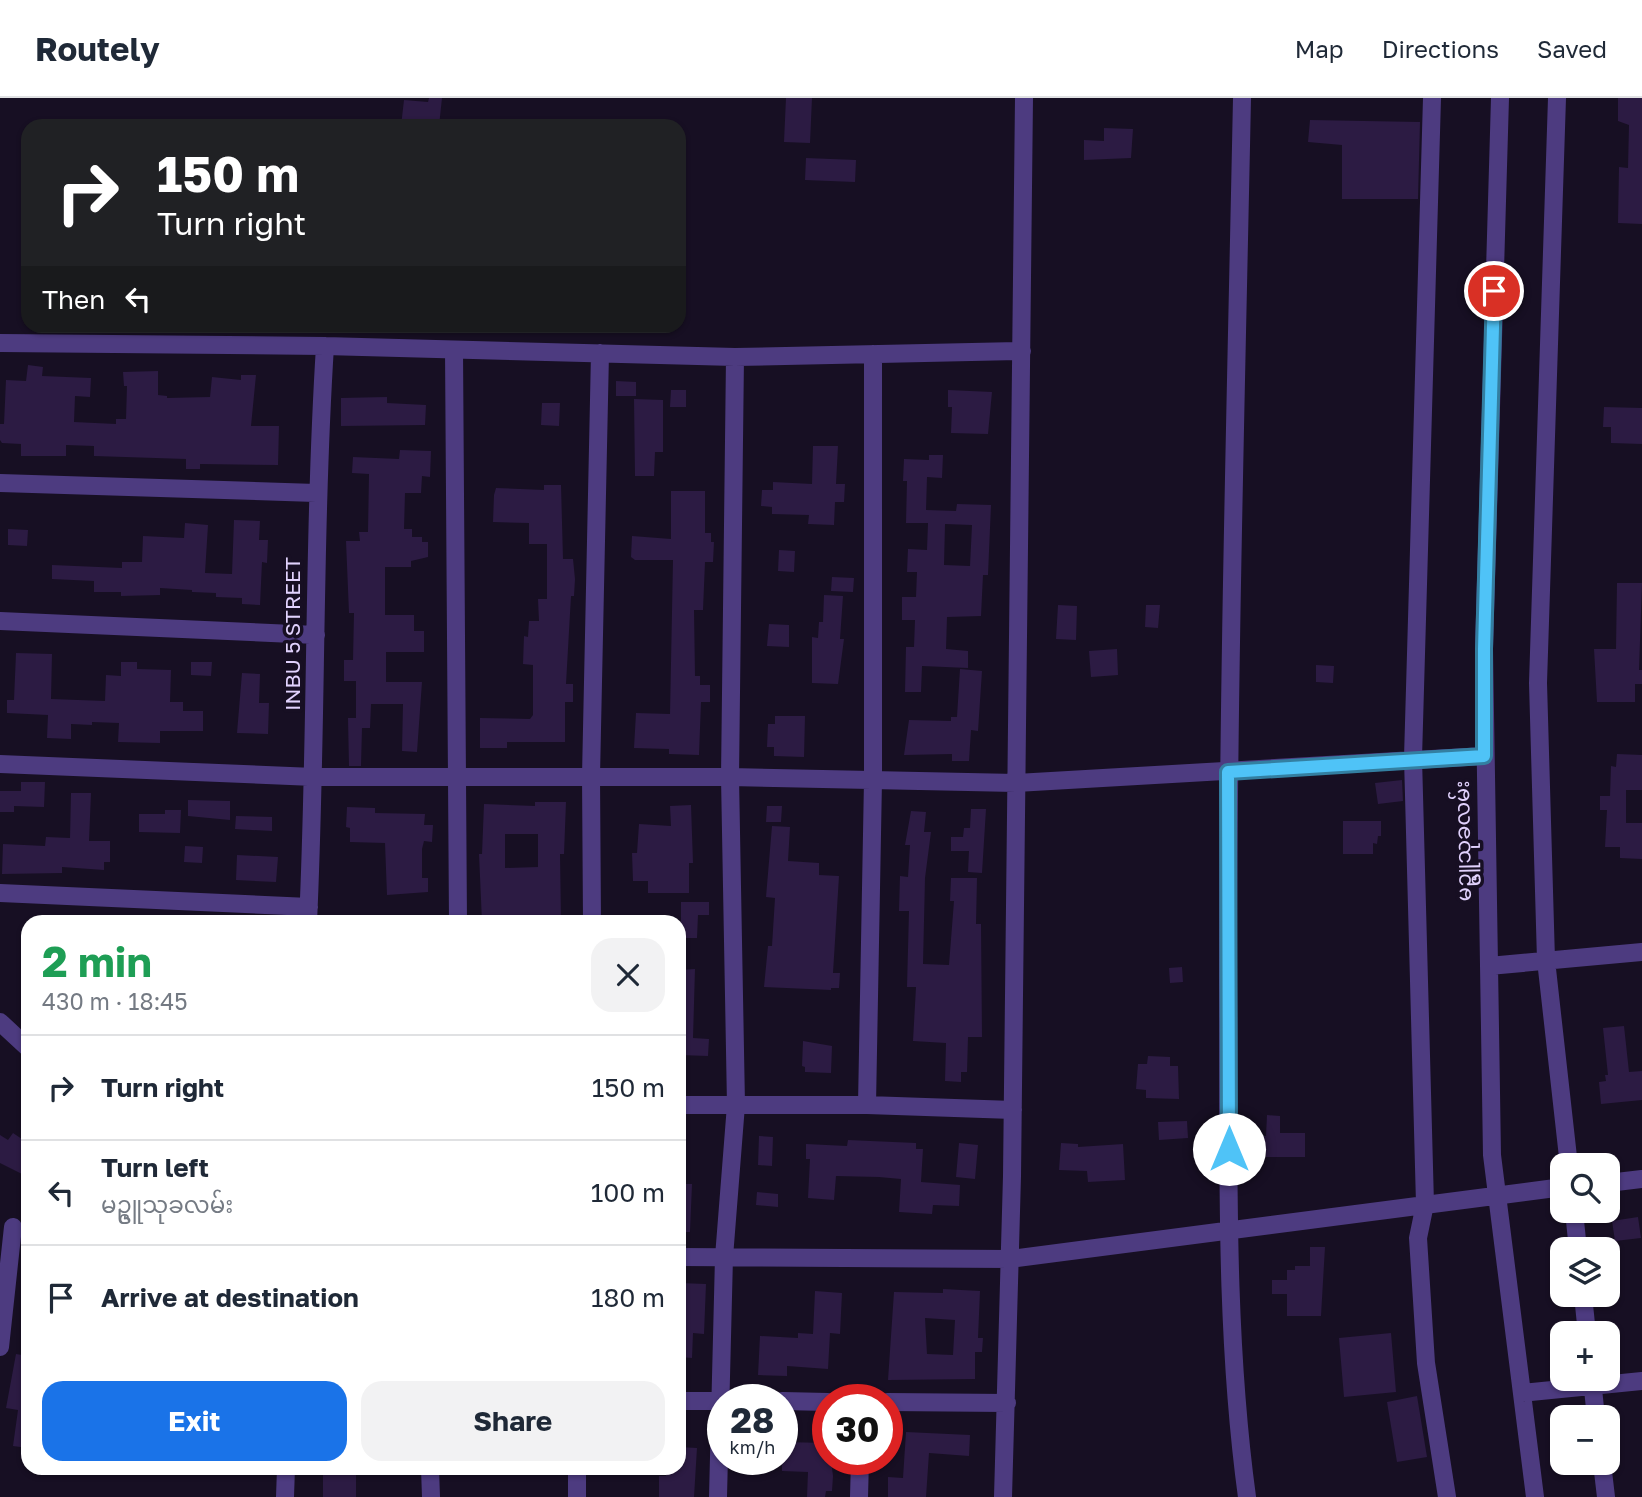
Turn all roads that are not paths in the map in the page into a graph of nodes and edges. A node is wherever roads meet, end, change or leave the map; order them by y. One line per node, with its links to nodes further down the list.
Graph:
1 (1024, 98): 9 (street)
2 (1242, 98): 20 (street)
3 (1432, 98): 18 (street)
4 (1500, 98): 17 (street, မဥ္ဇူသုခလမ်း)
5 (1558, 98): 32 (street)
6 (0, 343): 7 (street)
7 (325, 345): 8 (street); 14 (street, INBU 5 STREET)
8 (454, 349): 10 (street); 21 (street)
9 (1022, 351): 11 (street); 26 (street)
10 (600, 353): 12 (street); 22 (street)
11 (873, 354): 12 (street); 25 (street)
12 (734, 356): 24 (street)
13 (0, 483): 14 (street)
14 (316, 493): 16 (street, INBU 5 STREET)
15 (0, 621): 16 (street)
16 (316, 635): 23 (street, INBU 5 STREET)
17 (1484, 756): 18 (street); 33 (street, မဥ္ဇူသုခလမ်း)
18 (1413, 758): 20 (street); 45 (street)
19 (0, 764): 23 (street)
20 (1228, 772): 26 (street); 47 (street)
21 (456, 776): 22 (street); 23 (street); 29 (street)
22 (590, 776): 24 (street); 30 (street)
23 (314, 777): 28 (street, INBU 5 STREET)
24 (730, 777): 25 (street); 37 (street)
25 (873, 780): 26 (street); 38 (street)
26 (1016, 783): 39 (street)
27 (0, 892): 28 (street)
28 (309, 915)
29 (458, 915)
30 (592, 915)
31 (1642, 952): 32 (street)
32 (1546, 961): 33 (street); 40 (street)
33 (1489, 965): 44 (street, မဥ္ဇူသုခလမ်း)
34 (0, 1022): 35 (street)
35 (21, 1042)
36 (686, 1105): 37 (street)
37 (736, 1105): 38 (street); 49 (street)
38 (867, 1105): 39 (street)
39 (1013, 1110): 50 (street)
40 (1568, 1153)
41 (1642, 1179): 42 (street)
42 (1620, 1181)
43 (1550, 1188): 44 (street)
44 (1497, 1194): 45 (street); 56 (street, မဥ္ဇူသုခလမ်း)
45 (1424, 1204): 47 (street); 74 (street)
46 (14, 1226): 51 (street)
47 (1229, 1230): 50 (street); 73 (street)
48 (686, 1257): 49 (street)
49 (724, 1257): 50 (street); 54 (street)
50 (1010, 1259): 60 (street)
51 (0, 1347)
52 (1620, 1381): 53 (street)
53 (1642, 1381)
54 (722, 1384)
55 (1550, 1389): 56 (street)
56 (1522, 1393): 75 (street, မဥ္ဇူသုခလမ်း)
57 (686, 1401): 58 (street)
58 (707, 1401)
59 (903, 1402): 60 (street)
60 (1007, 1403): 72 (street)
61 (286, 1475): 67 (street)
62 (430, 1475): 68 (street)
63 (578, 1475): 69 (street)
64 (719, 1475): 70 (street)
65 (860, 1475): 71 (street)
66 (1603, 1475): 76 (street)
67 (285, 1497)
68 (431, 1497)
69 (577, 1497)
70 (718, 1497)
71 (859, 1497)
72 (1003, 1497)
73 (1247, 1497)
74 (1447, 1497)
75 (1535, 1497)
76 (1605, 1497)

